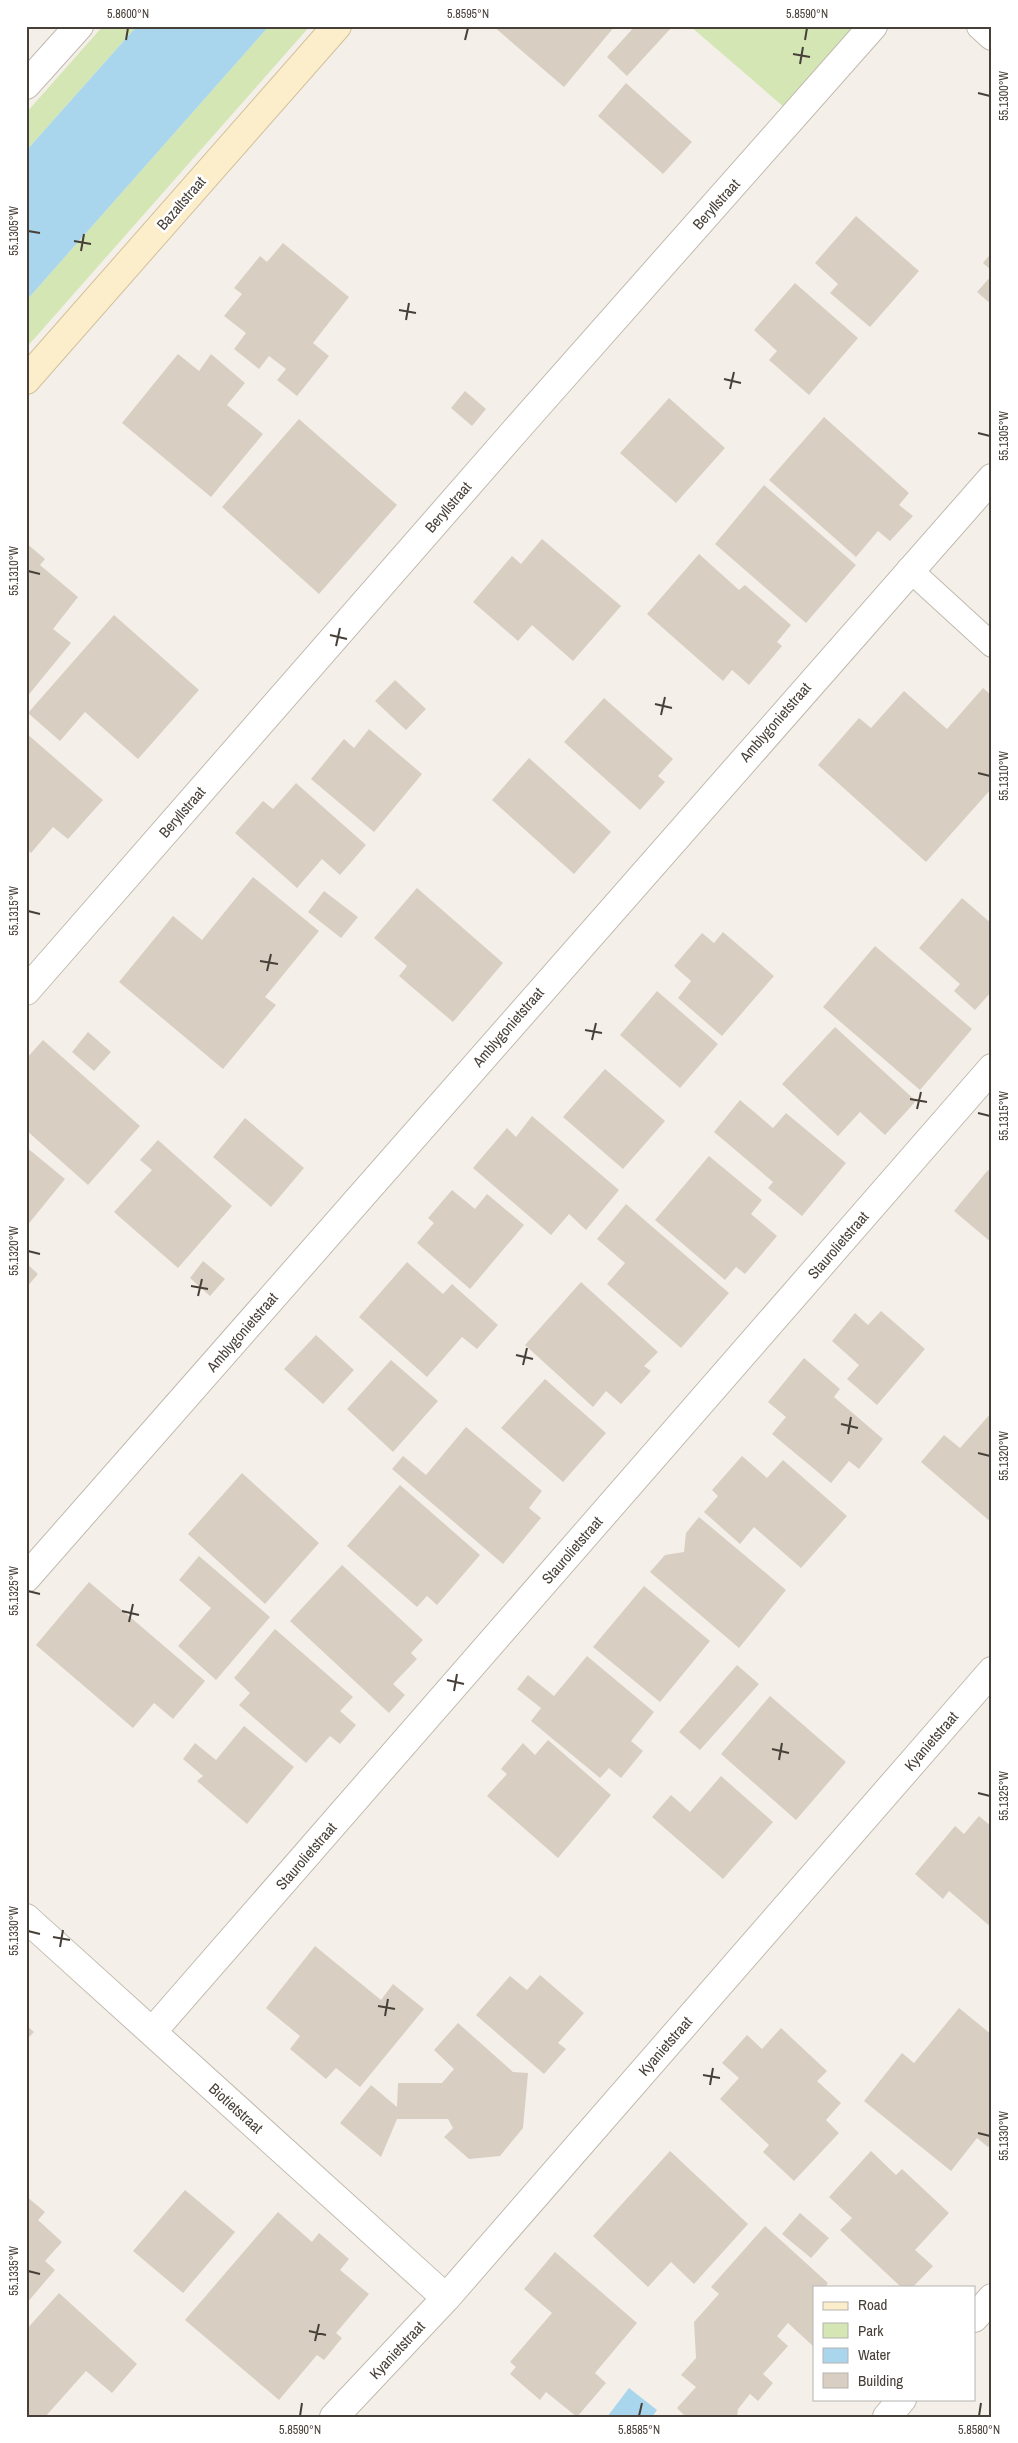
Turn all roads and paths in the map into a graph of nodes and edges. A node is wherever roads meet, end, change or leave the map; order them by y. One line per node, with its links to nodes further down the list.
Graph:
1 (79, 26): 6 (street)
2 (337, 26): 7 (street, Bazaltstraat)
3 (873, 26): 11 (street, Beryllstraat)
4 (981, 26): 5 (street)
5 (992, 36)
6 (26, 85)
7 (26, 380)
8 (992, 478): 9 (street, Amblygonietstraat)
9 (910, 569): 10 (lane); 13 (street, Amblygonietstraat)
10 (992, 645)
11 (26, 991)
12 (992, 1068): 16 (street, Staurolietstraat)
13 (26, 1578)
14 (992, 1671): 17 (street, Kyanietstraat)
15 (26, 1918): 16 (street, Biotietstraat)
16 (152, 2032): 17 (street, Biotietstraat)
17 (446, 2298): 21 (street, Kyanietstraat)
18 (992, 2298): 19 (street)
19 (976, 2316)
20 (901, 2400): 22 (street)
21 (334, 2417)
22 (886, 2417)

